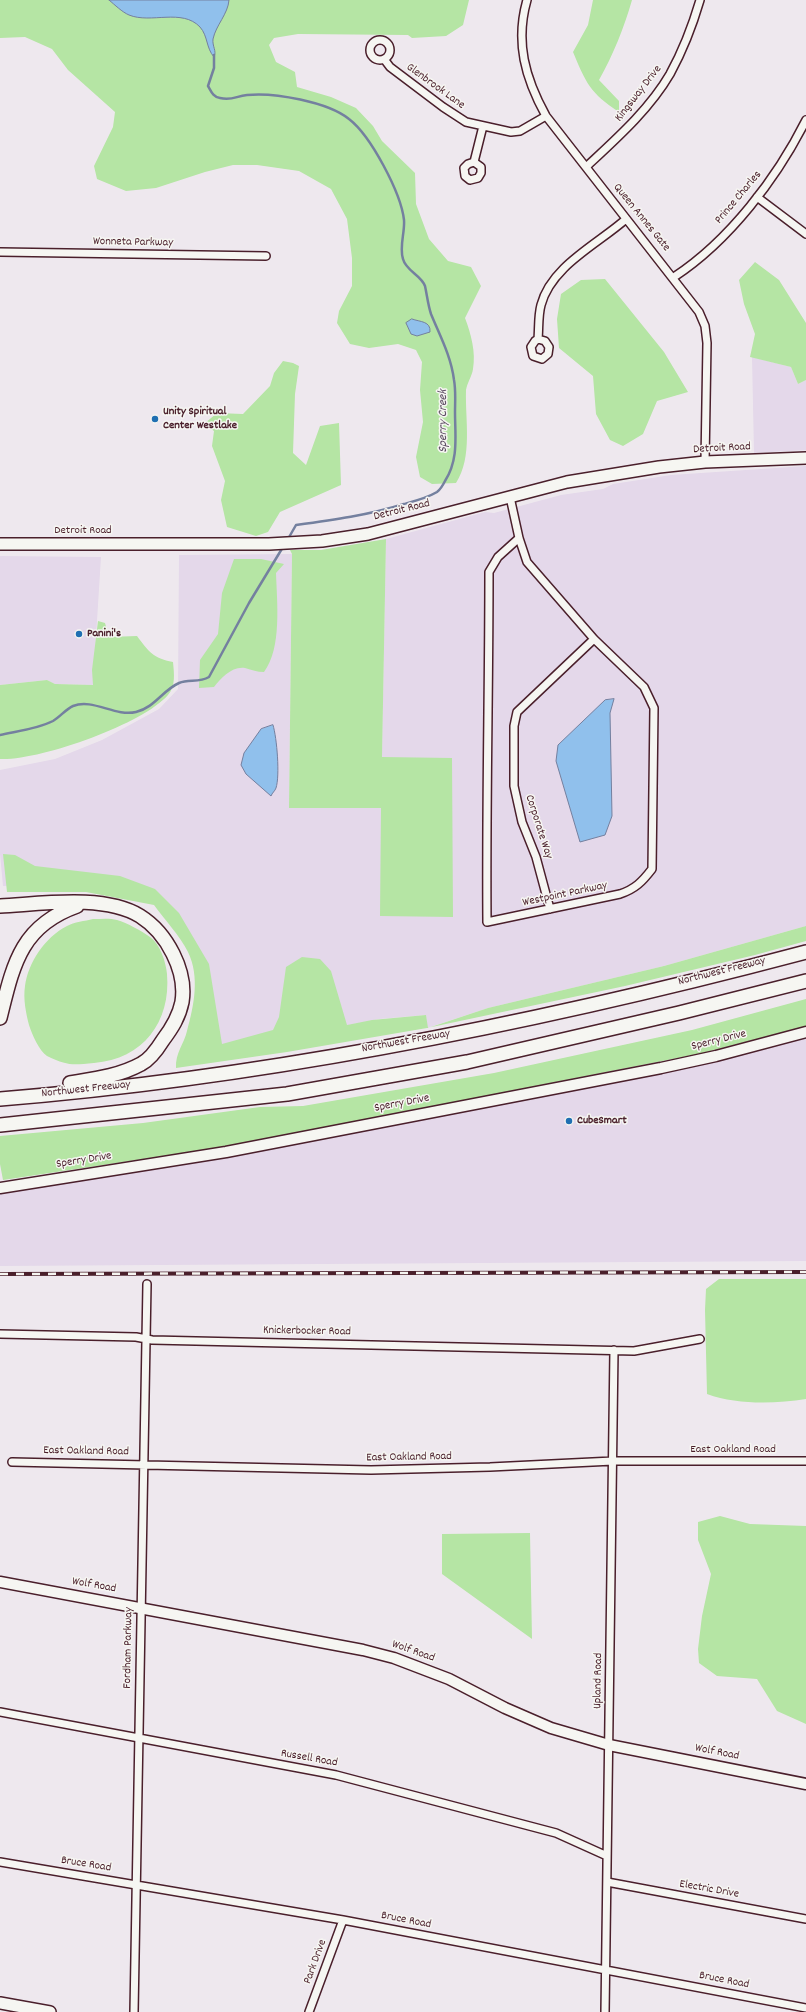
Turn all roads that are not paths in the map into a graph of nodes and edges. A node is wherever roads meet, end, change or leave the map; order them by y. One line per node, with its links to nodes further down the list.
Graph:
1 (527, 0): 4 (street, Queen Annes Gate)
2 (700, 0): 8 (street, Kingsway Drive)
3 (384, 59): 6 (street, Glenbrook Lane)
4 (546, 116): 6 (street, Glenbrook Lane); 8 (street, Queen Annes Gate)
5 (806, 120): 9 (street, Prince Charles)
6 (483, 126): 7 (street)
7 (474, 162)
8 (586, 167): 10 (street, Queen Annes Gate)
9 (757, 197): 11 (street); 14 (street, Prince Charles)
10 (626, 219): 14 (street, Queen Annes Gate); 15 (street)
11 (806, 234)
12 (0, 252): 13 (street, Wonneta Parkway)
13 (266, 256)
14 (674, 277): 17 (street, Queen Annes Gate)
15 (538, 339)
16 (806, 458): 17 (main road, Detroit Road)
17 (705, 462): 18 (main road, Detroit Road)
18 (510, 497): 19 (street, Westpoint Parkway); 20 (main road, Detroit Road)
19 (519, 538): 21 (street, Westpoint Parkway); 24 (street, Westpoint Parkway)
20 (0, 544)
21 (594, 639): 24 (street, Corporate Way); 24 (street, Westpoint Parkway)
22 (88, 902): 23 (highway); 27 (highway); 29 (highway)
23 (0, 906)
24 (550, 909)
25 (806, 952): 29 (highway, Northwest Freeway)
26 (806, 981): 31 (highway, Northwest Freeway)
27 (0, 1018)
28 (806, 1032): 32 (street, Sperry Drive)
29 (14, 1097): 30 (highway, Northwest Freeway)
30 (0, 1099)
31 (0, 1125)
32 (0, 1188)
33 (147, 1284): 35 (street, Fordham Parkway)
34 (0, 1334): 35 (street, Knickerbocker Road)
35 (145, 1338): 37 (street, Knickerbocker Road); 41 (street, Fordham Parkway)
36 (700, 1339): 37 (street, Knickerbocker Road)
37 (614, 1350): 38 (street, Upland Road)
38 (613, 1461): 39 (street, East Oakland Road); 41 (street, East Oakland Road); 46 (street, Upland Road)
39 (806, 1461)
40 (12, 1462): 41 (street, East Oakland Road)
41 (144, 1464): 43 (street, Fordham Parkway)
42 (0, 1582): 43 (street, Wolf Road)
43 (141, 1608): 45 (street, Fordham Parkway); 46 (street, Wolf Road)
44 (0, 1712): 45 (street, Russell Road)
45 (139, 1739): 48 (street, Russell Road); 51 (street, Fordham Parkway)
46 (609, 1744): 47 (street, Wolf Road); 48 (street, Upland Road)
47 (806, 1784)
48 (607, 1856): 50 (street, Upland Road)
49 (0, 1862): 51 (street, Bruce Road)
50 (607, 1882): 52 (street, Electric Drive); 54 (street, Upland Road)
51 (136, 1884): 53 (street, Bruce Road); 58 (street, Fordham Parkway)
52 (806, 1919)
53 (343, 1920): 54 (street, Bruce Road); 59 (street, Park Drive)
54 (606, 1971): 56 (street, Bruce Road); 60 (street, Upland Road)
55 (0, 2003): 57 (main road)
56 (806, 2008)
57 (50, 2012)
58 (134, 2012)
59 (309, 2012)
60 (605, 2012)

